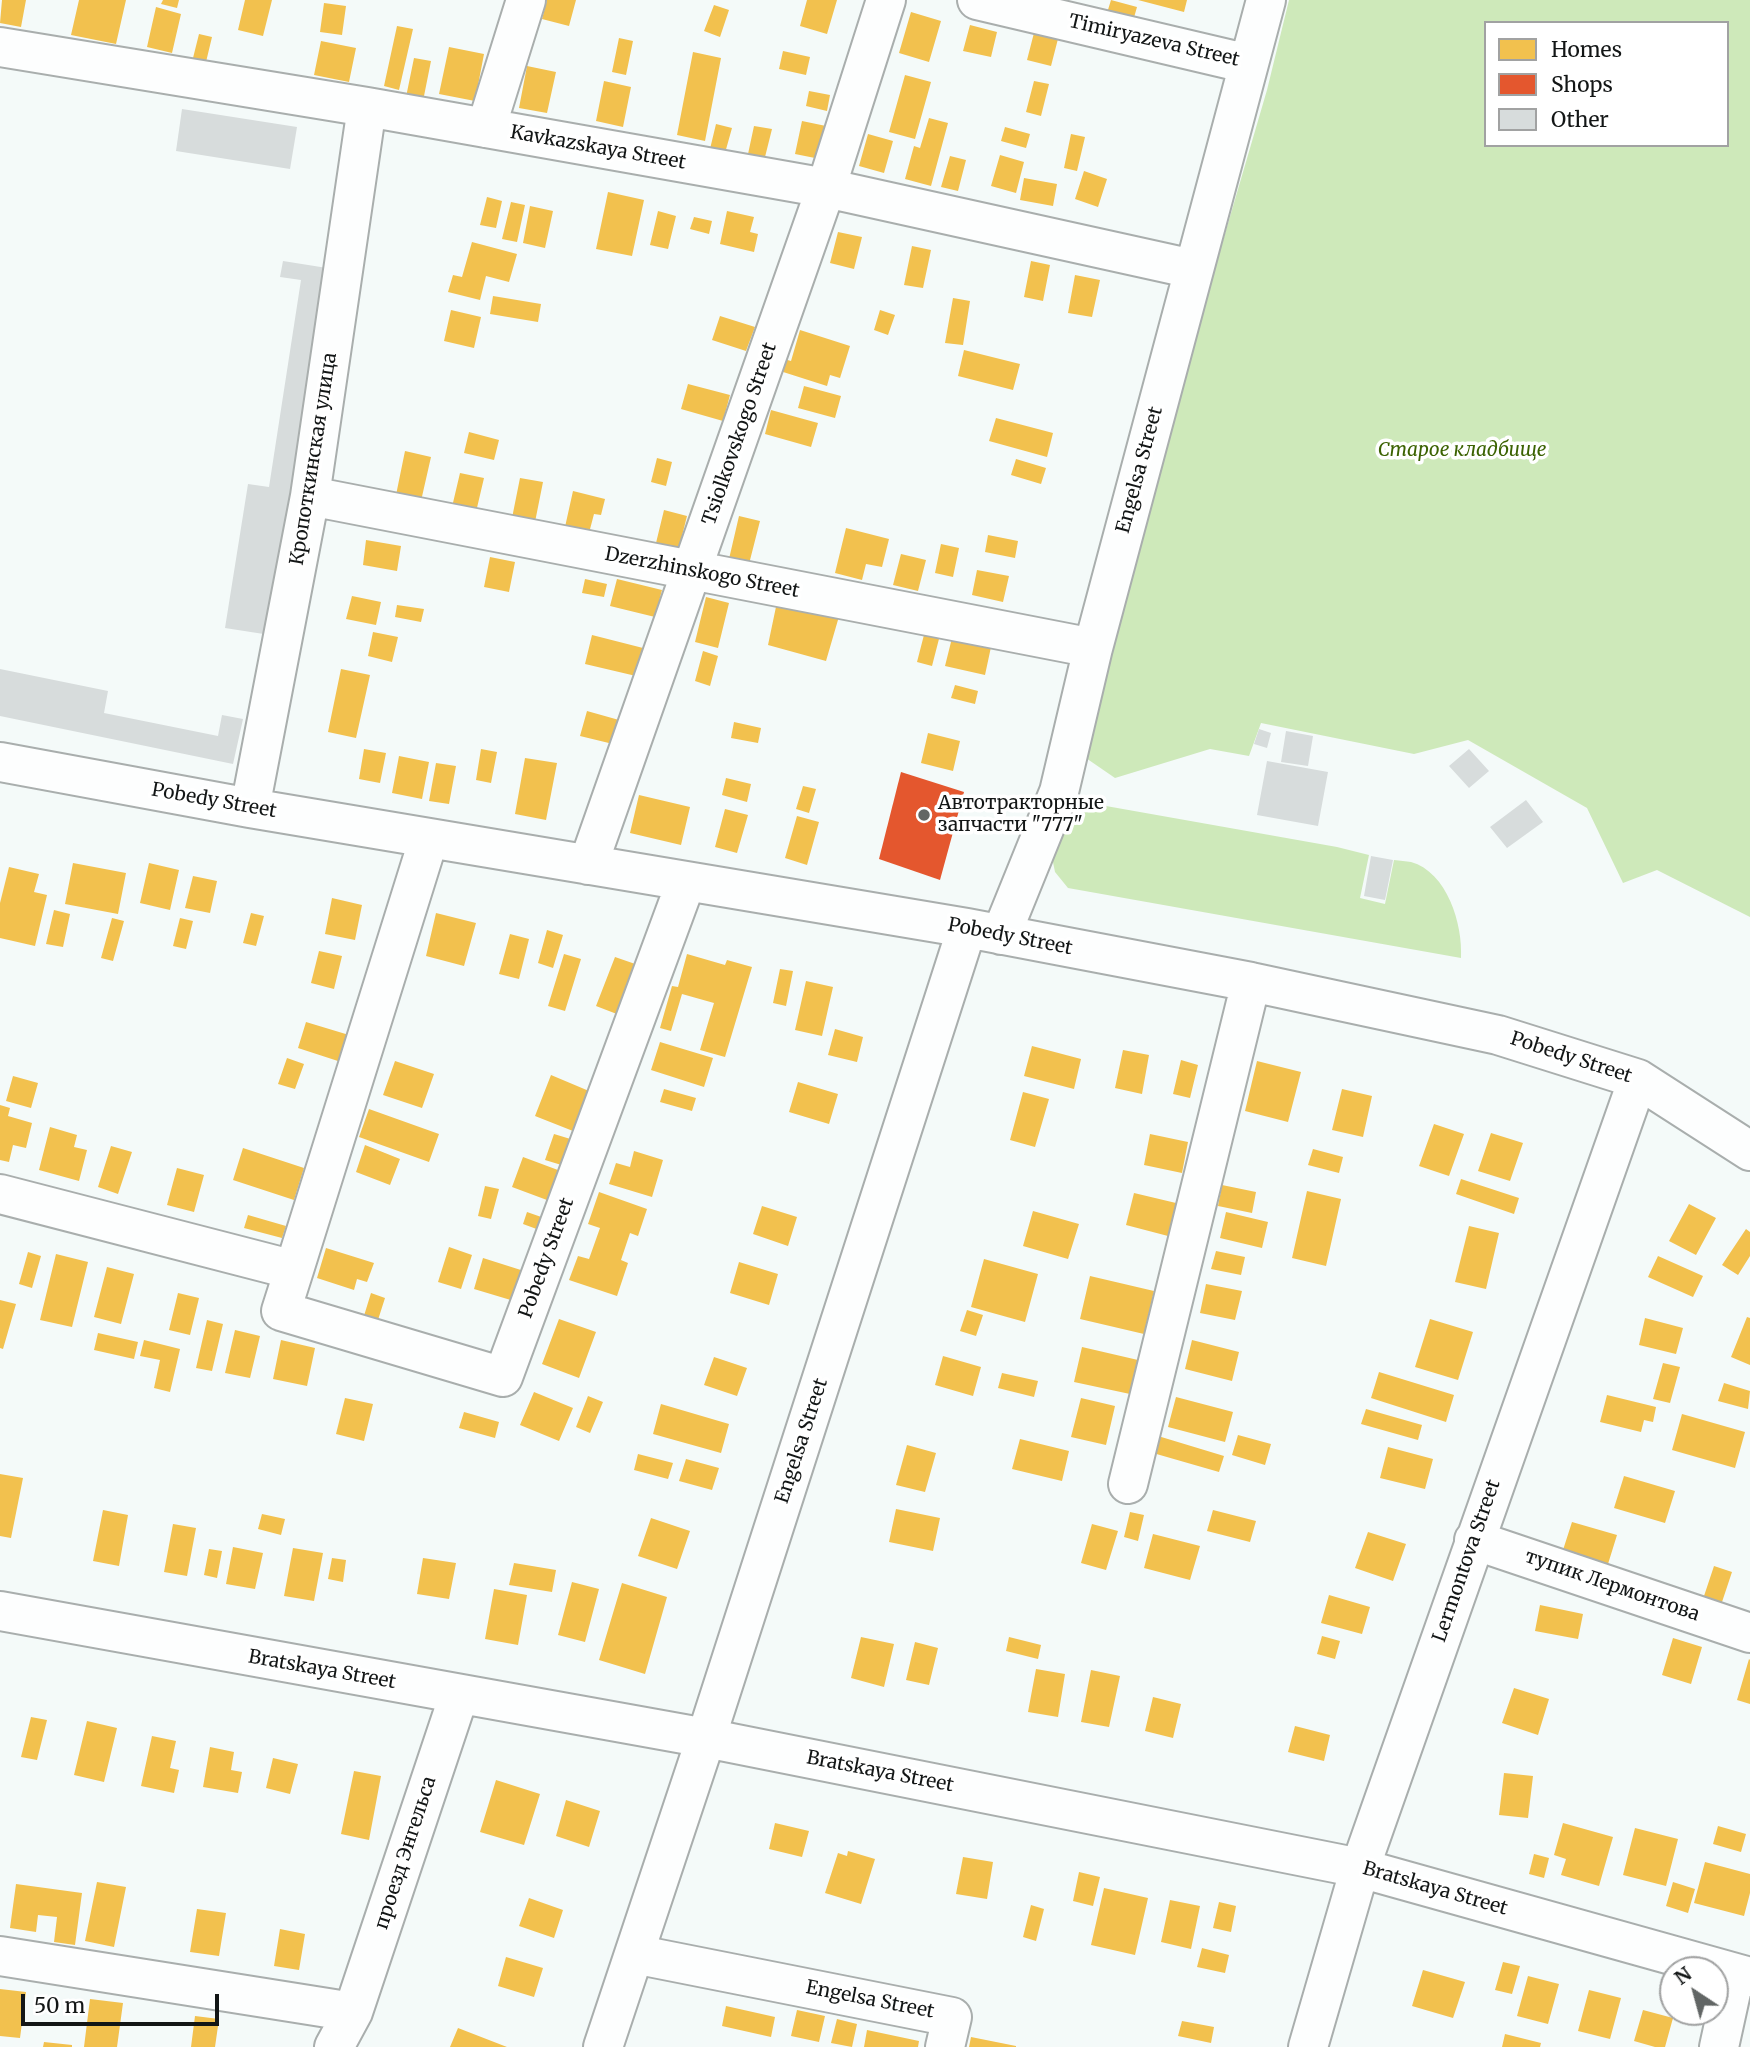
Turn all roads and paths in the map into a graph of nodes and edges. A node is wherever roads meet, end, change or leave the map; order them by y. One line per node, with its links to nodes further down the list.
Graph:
1 (526, 0): 8 (street)
2 (886, 0): 9 (street, Tsiolkovskogo Street)
3 (977, 0): 6 (street, Timiryazeva Street)
4 (1266, 0): 6 (street, Engelsa Street)
5 (0, 47): 7 (street, Kavkazskaya Street)
6 (1249, 64): 10 (street, Engelsa Street)
7 (367, 107): 8 (street, Kavkazskaya Street); 11 (street, Кропоткинская улица)
8 (486, 128): 9 (street, Kavkazskaya Street)
9 (826, 188): 10 (street, Kavkazskaya Street); 12 (street, Tsiolkovskogo Street)
10 (1193, 269): 13 (street, Engelsa Street)
11 (310, 496): 12 (street, Dzerzhinskogo Street); 15 (street, Кропоткинская улица)
12 (693, 571): 13 (street, Dzerzhinskogo Street); 17 (street, Tsiolkovskogo Street)
13 (1093, 648): 19 (street, Engelsa Street)
14 (0, 762): 15 (street, Pobedy Street)
15 (250, 808): 16 (street, Pobedy Street)
16 (429, 838): 17 (street, Pobedy Street); 24 (street, Pobedy Street)
17 (587, 865): 18 (street, Pobedy Street)
18 (686, 882): 19 (street, Pobedy Street); 24 (street, Pobedy Street)
19 (984, 931): 20 (street, Pobedy Street); 30 (street, Engelsa Street)
20 (1251, 982): 21 (street, Pobedy Street); 25 (street)
21 (1638, 1079): 22 (street, Pobedy Street); 26 (street, Lermontova Street)
22 (1750, 1151)
23 (0, 1194): 24 (street)
24 (294, 1270)
25 (1128, 1484)
26 (1474, 1539): 28 (street, тупик Лермонтова); 31 (street, Lermontova Street)
27 (0, 1611): 29 (street, Bratskaya Street)
28 (1750, 1633)
29 (458, 1695): 30 (street, Bratskaya Street); 35 (street, проезд Энгельса)
30 (706, 1738): 31 (street, Bratskaya Street); 32 (street, Engelsa Street)
31 (1360, 1868): 34 (street, Bratskaya Street); 39 (street, Lermontova Street)
32 (634, 1954): 37 (street, Engelsa Street); 38 (street, Engelsa Street)
33 (0, 1956): 35 (street)
34 (1743, 1976): 40 (street)
35 (353, 2012): 36 (street, проезд Энгельса)
36 (334, 2047)
37 (603, 2047)
38 (945, 2047)
39 (1308, 2047)
40 (1719, 2047)

